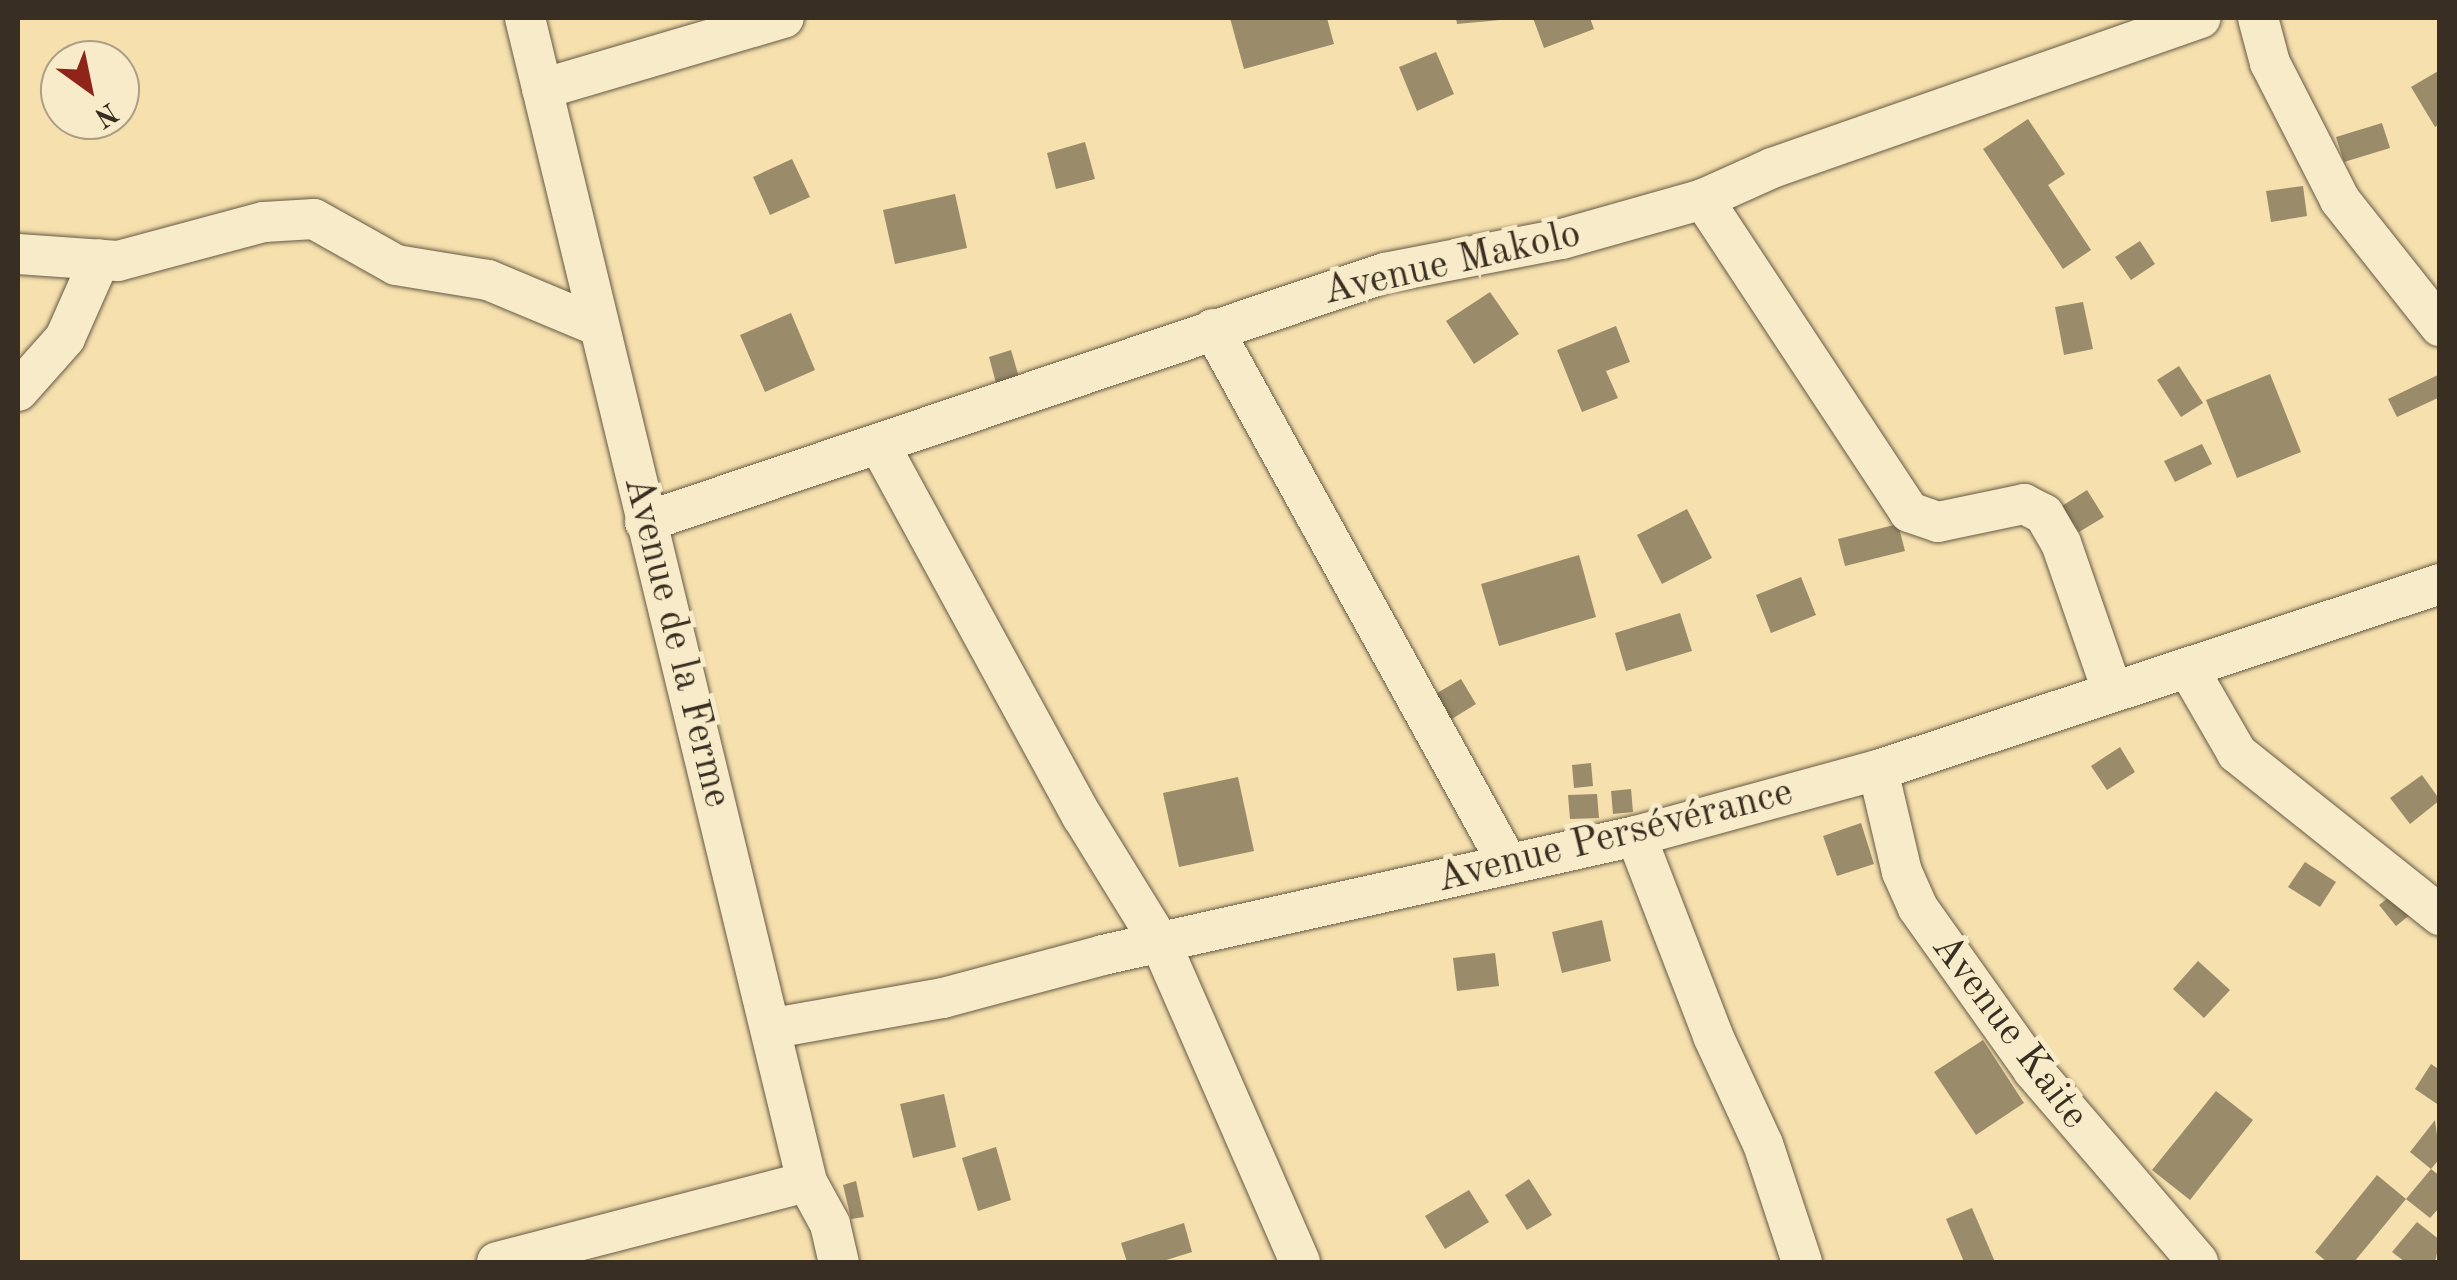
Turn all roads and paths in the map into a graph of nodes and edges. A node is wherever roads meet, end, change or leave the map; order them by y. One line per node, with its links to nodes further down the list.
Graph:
1 (525, 18): 5 (street, Avenue de la Ferme)
2 (784, 18): 5 (street)
3 (2200, 18): 6 (street, Avenue Makolo)
4 (2258, 18): 10 (street)
5 (542, 89): 9 (street, Avenue de la Ferme)
6 (1703, 199): 11 (street, Avenue Makolo); 17 (street)
7 (18, 254): 8 (street)
8 (100, 259): 9 (street); 12 (street)
9 (598, 326): 14 (street, Avenue de la Ferme)
10 (2440, 326)
11 (1213, 329): 13 (street, Avenue Makolo); 20 (street)
12 (18, 391)
13 (880, 446): 14 (street, Avenue Makolo); 22 (street)
14 (645, 522): 23 (street, Avenue de la Ferme)
15 (2440, 584): 16 (street, Avenue Persévérance)
16 (2188, 668): 17 (street, Avenue Persévérance); 21 (street)
17 (2112, 690): 18 (street, Avenue Persévérance)
18 (1878, 770): 19 (street, Avenue Persévérance); 29 (street, Avenue Kaite)
19 (1636, 836): 20 (street, Avenue Persévérance); 28 (street)
20 (1508, 864): 22 (street, Avenue Persévérance)
21 (2440, 915)
22 (1162, 946): 23 (street, Avenue Persévérance); 27 (street)
23 (774, 1028): 24 (street, Avenue de la Ferme)
24 (807, 1182): 25 (street); 26 (street, Avenue de la Ferme)
25 (496, 1262)
26 (839, 1262)
27 (1300, 1262)
28 (1802, 1262)
29 (2198, 1262)

